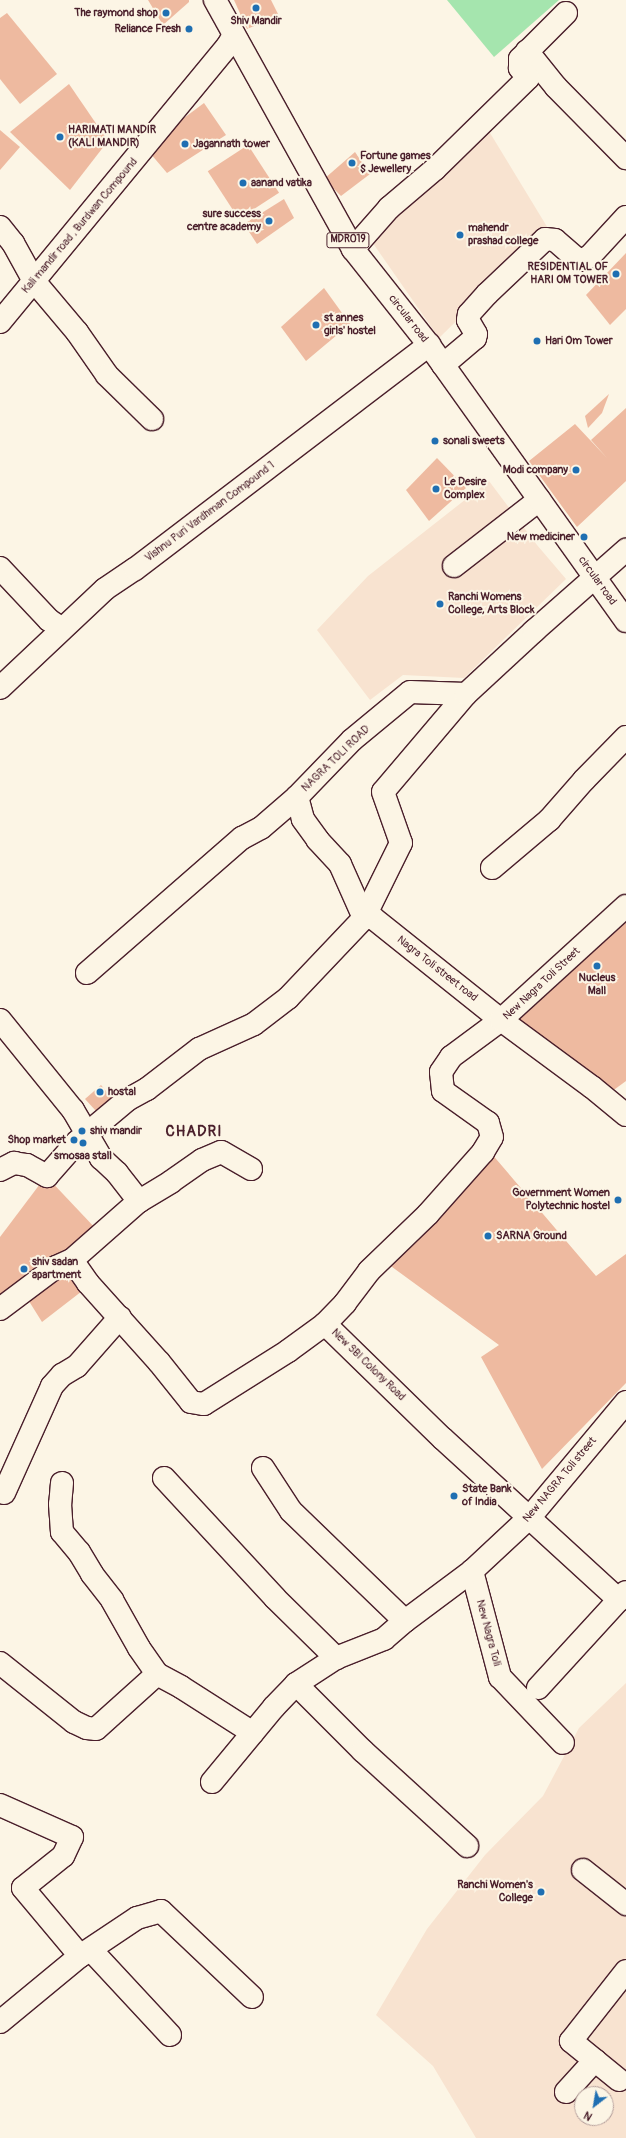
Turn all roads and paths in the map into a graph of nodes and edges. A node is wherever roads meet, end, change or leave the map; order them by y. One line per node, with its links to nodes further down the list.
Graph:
1 (215, 0): 3 (street, circular road / MDR019)
2 (566, 12): 4 (street)
3 (234, 35): 8 (street, circular road / MDR019); 9 (street, Kali mandir road , Burdwan Compound)
4 (527, 51): 5 (street); 8 (street)
5 (626, 158)
6 (626, 217): 12 (street)
7 (0, 227): 9 (street)
8 (353, 249): 11 (street, circular road / MDR019)
9 (34, 281): 10 (street, Kali mandir road , Burdwan Compound); 13 (street)
10 (0, 322)
11 (429, 346): 12 (street, circular road / MDR019); 20 (street, Vishnu Puri Vardhman Compound 1)
12 (443, 366): 14 (street, circular road / MDR019)
13 (152, 419)
14 (539, 500): 16 (street); 18 (street, circular road / MDR019)
15 (626, 550): 18 (street)
16 (454, 566)
17 (0, 568): 20 (street)
18 (595, 578): 19 (street, circular road / MDR019); 22 (street)
19 (626, 621)
20 (61, 628): 21 (street, Vishnu Puri Vardhman Compound 1)
21 (0, 688)
22 (466, 694): 24 (street, NAGRA TOLI ROAD); 27 (street)
23 (626, 737): 25 (street)
24 (297, 797): 27 (street); 28 (street, NAGRA TOLI ROAD)
25 (492, 868)
26 (626, 906): 30 (street, New Nagra Toli Street)
27 (369, 918): 30 (street, Nagra Toli street road); 32 (street)
28 (87, 973)
29 (0, 1020): 32 (street)
30 (501, 1020): 31 (street, New Nagra Toli Street); 39 (street, New SBI Colony Road)
31 (626, 1115)
32 (86, 1134): 33 (street); 35 (street)
33 (1, 1166)
34 (251, 1169): 35 (street)
35 (139, 1201): 36 (street)
36 (72, 1260): 37 (street); 38 (street)
37 (0, 1309)
38 (120, 1317): 39 (street); 44 (street)
39 (325, 1324): 45 (street, New SBI Colony Road)
40 (626, 1402): 45 (street, New NAGRA Toli street)
41 (262, 1468): 48 (street)
42 (164, 1478): 49 (street)
43 (62, 1483): 51 (street)
44 (4, 1493)
45 (530, 1517): 46 (street, New NAGRA Toli street); 47 (street, New SBI Colony Road)
46 (472, 1571): 48 (street, New NAGRA Toli street); 55 (street, New Nagra Toli)
47 (622, 1596): 53 (street)
48 (405, 1621): 49 (street, New NAGRA Toli street)
49 (336, 1658): 52 (street, New NAGRA Toli street)
50 (0, 1663): 51 (street)
51 (157, 1674): 54 (street)
52 (296, 1684): 54 (street, New NAGRA Toli street); 58 (street)
53 (538, 1688)
54 (253, 1733): 56 (street, New NAGRA Toli street)
55 (563, 1743)
56 (212, 1782)
57 (0, 1805): 61 (street)
58 (467, 1846)
59 (582, 1870): 60 (street)
60 (626, 1904)
61 (86, 1953): 63 (street); 64 (street); 65 (street)
62 (626, 1971): 66 (street)
63 (252, 1997)
64 (0, 2022)
65 (170, 2035)
66 (595, 2060): 67 (street); 68 (street)
67 (619, 2080)
68 (566, 2092)

